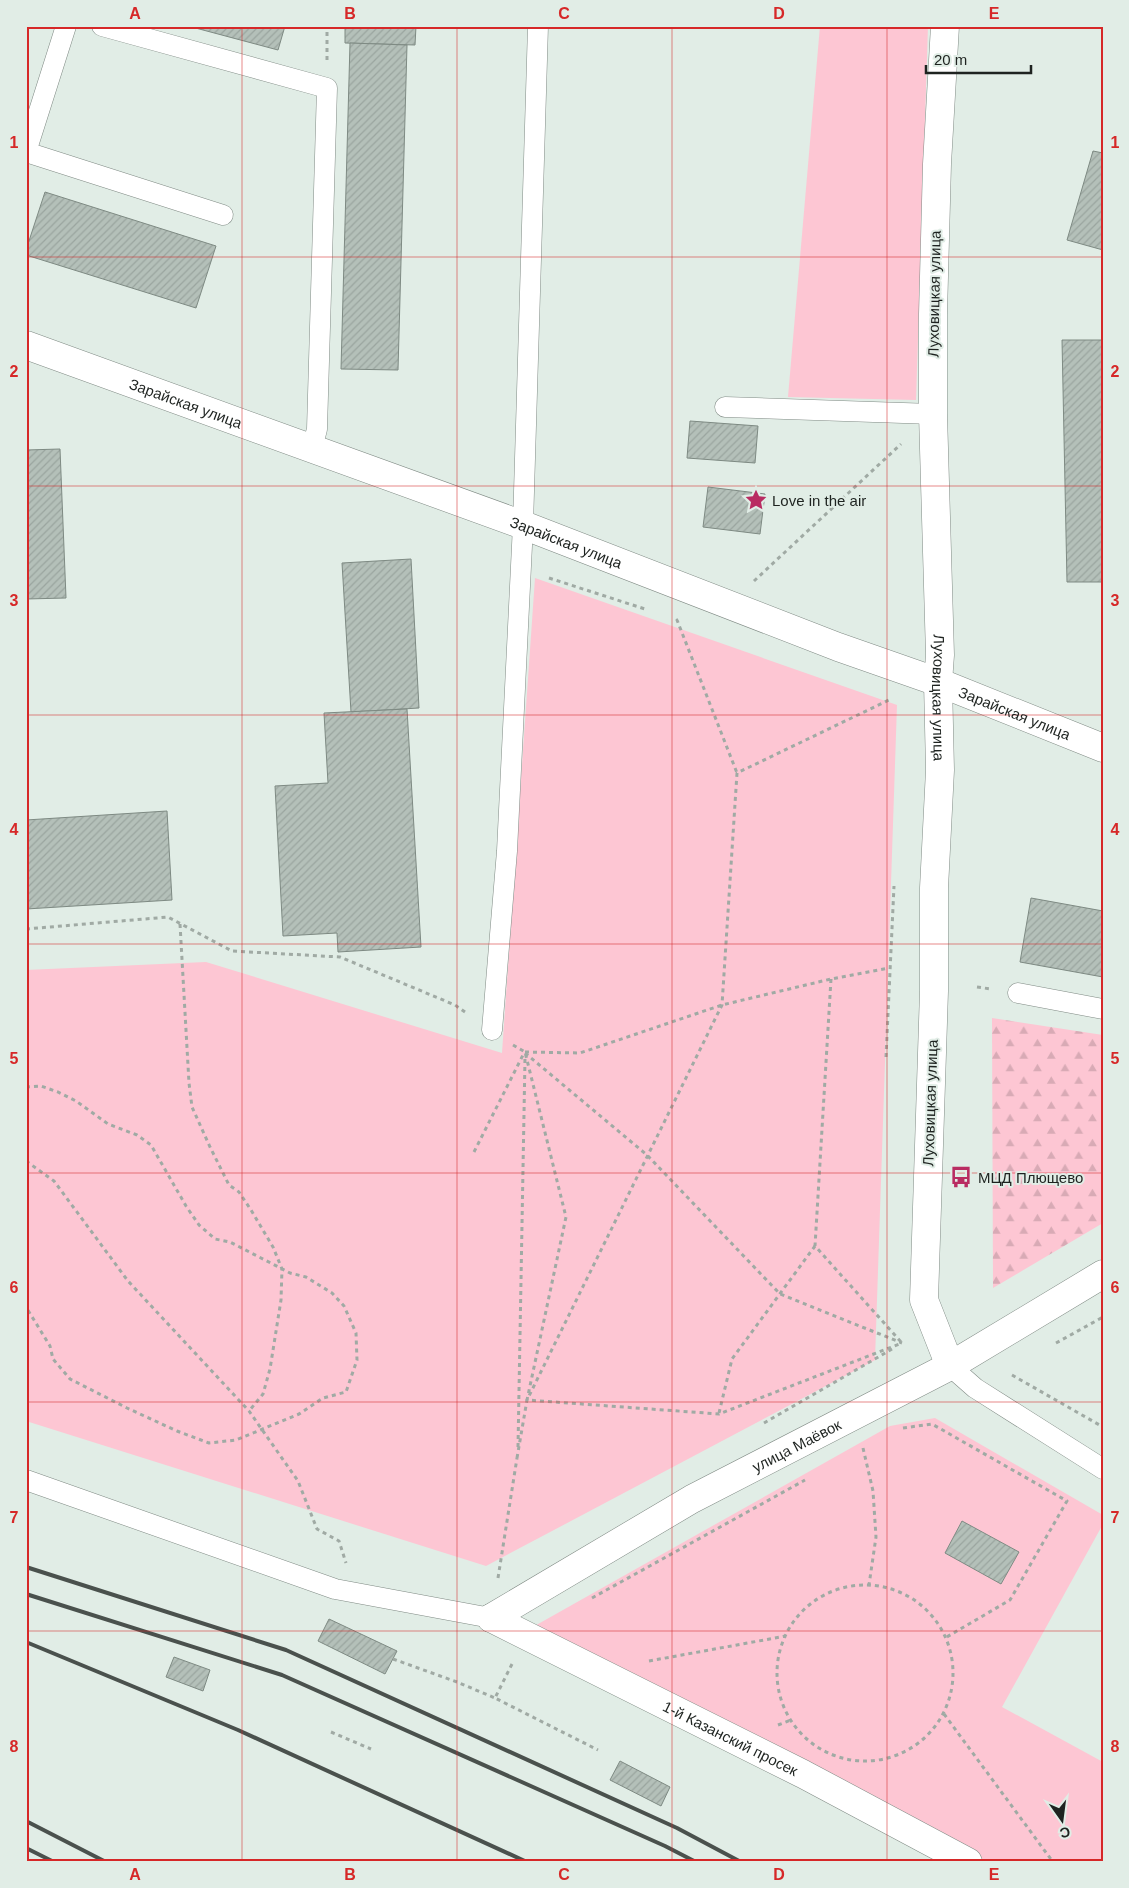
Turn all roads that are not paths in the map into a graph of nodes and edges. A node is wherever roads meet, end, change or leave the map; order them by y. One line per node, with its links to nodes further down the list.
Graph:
1 (66, 26): 5 (lane)
2 (102, 26): 9 (lane)
3 (538, 26): 10 (lane)
4 (945, 26): 8 (street, Луховицкая улица)
5 (223, 215)
6 (26, 345): 9 (street, Зарайская улица)
7 (725, 407): 8 (lane)
8 (932, 414): 11 (street, Луховицкая улица)
9 (312, 448): 10 (street, Зарайская улица)
10 (523, 525): 11 (street, Зарайская улица); 15 (lane)
11 (938, 682): 12 (street, Зарайская улица); 17 (street, Луховицкая улица)
12 (1103, 748)
13 (1018, 993): 14 (lane)
14 (1103, 1009)
15 (492, 1030)
16 (1103, 1274): 17 (street, улица Маёвок)
17 (950, 1366): 18 (lane); 20 (street, улица Маёвок)
18 (1103, 1469)
19 (26, 1480): 20 (lane)
20 (491, 1618): 21 (street, 1-й Казанский просек)
21 (968, 1862)

